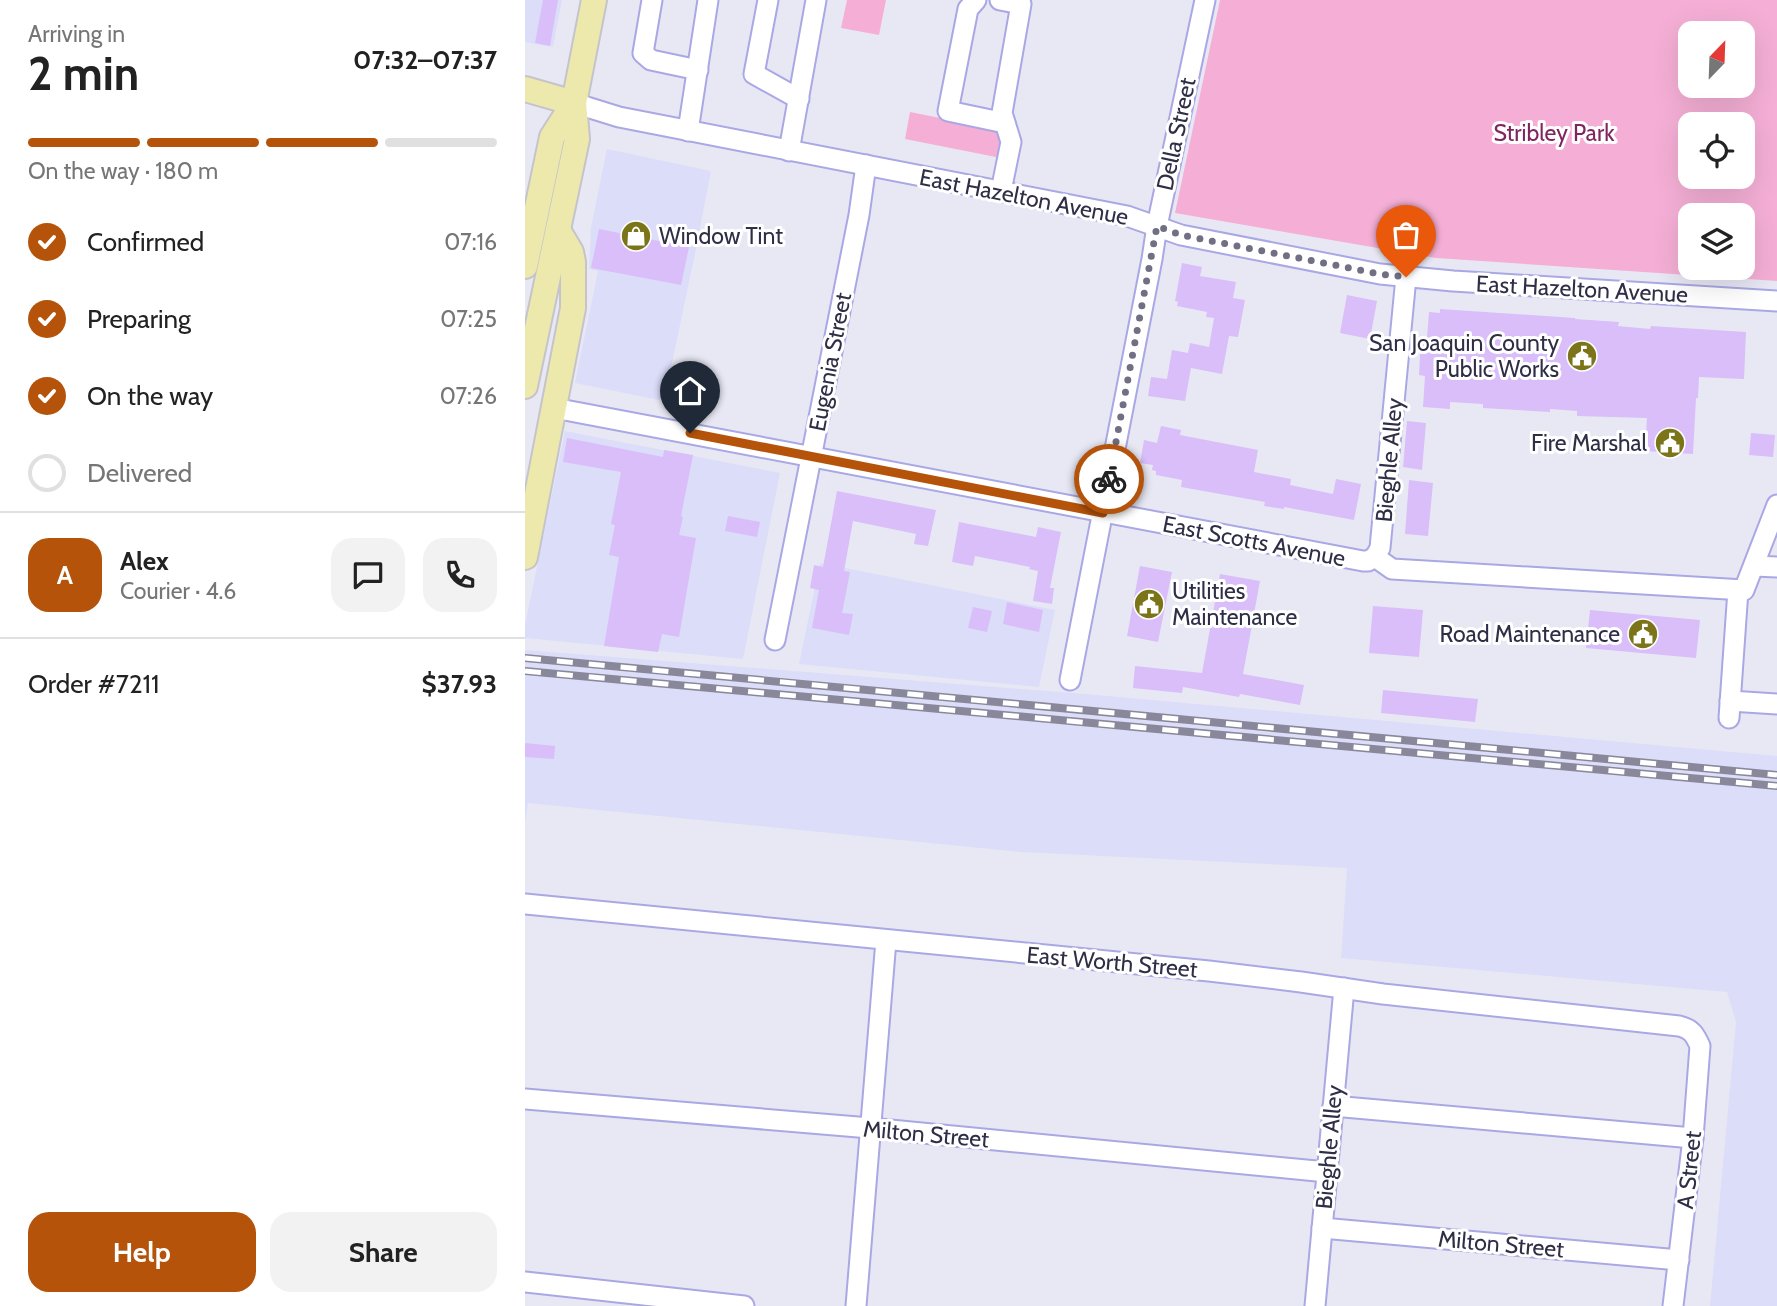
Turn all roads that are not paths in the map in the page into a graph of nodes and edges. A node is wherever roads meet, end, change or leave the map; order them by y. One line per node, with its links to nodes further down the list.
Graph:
1 (594, 0): 12 (main road)
2 (652, 0): 9 (street)
3 (709, 0): 9 (street)
4 (768, 0): 11 (street)
5 (816, 0): 11 (street)
6 (976, 0): 13 (street)
7 (1000, 0): 13 (street)
8 (1205, 0): 18 (street, Della Street)
9 (698, 70): 14 (street)
10 (525, 89): 12 (main road, East Hazelton Avenue)
11 (799, 99): 15 (street)
12 (574, 103): 14 (street, East Hazelton Avenue); 19 (main road); 20 (main road)
13 (1005, 123): 17 (street)
14 (688, 131): 15 (street, East Hazelton Avenue)
15 (789, 150): 16 (street, East Hazelton Avenue)
16 (866, 165): 17 (street, East Hazelton Avenue); 26 (street, Eugenia Street)
17 (1001, 191): 18 (street, East Hazelton Avenue)
18 (1157, 226): 22 (street, East Hazelton Avenue); 28 (street, Della Street)
19 (558, 230): 24 (main road); 25 (main road)
20 (530, 231): 21 (main road)
21 (525, 267)
22 (1406, 277): 23 (street, East Hazelton Avenue); 30 (street, Bieghle Alley)
23 (1777, 301)
24 (525, 386)
25 (554, 408): 26 (street, East Scotts Avenue); 29 (main road)
26 (811, 456): 28 (street, East Scotts Avenue); 34 (street, Eugenia Street)
27 (1777, 505): 31 (street)
28 (1103, 513): 30 (street, East Scotts Avenue); 35 (street, Della Street)
29 (525, 557)
30 (1375, 557): 33 (street)
31 (1754, 566): 32 (street); 33 (street)
32 (1777, 567)
33 (1738, 590): 36 (street)
34 (775, 640)
35 (1070, 680)
36 (1777, 704)
37 (525, 904): 38 (street, East Worth Street)
38 (886, 940): 39 (street, East Worth Street); 43 (street)
39 (1344, 988): 40 (street, East Worth Street); 42 (street, Bieghle Alley)
40 (1695, 1035): 44 (street, A Street)
41 (525, 1099): 43 (street, Milton Street)
42 (1333, 1106): 44 (street); 45 (street, Bieghle Alley)
43 (870, 1128): 45 (street, Milton Street); 50 (street)
44 (1693, 1138): 47 (street, A Street)
45 (1327, 1172): 46 (street, Bieghle Alley)
46 (1322, 1228): 47 (street, Milton Street); 51 (street, Bieghle Alley)
47 (1679, 1261): 52 (street, A Street)
48 (525, 1282): 49 (street)
49 (744, 1306)
50 (856, 1306)
51 (1315, 1306)
52 (1673, 1306)

